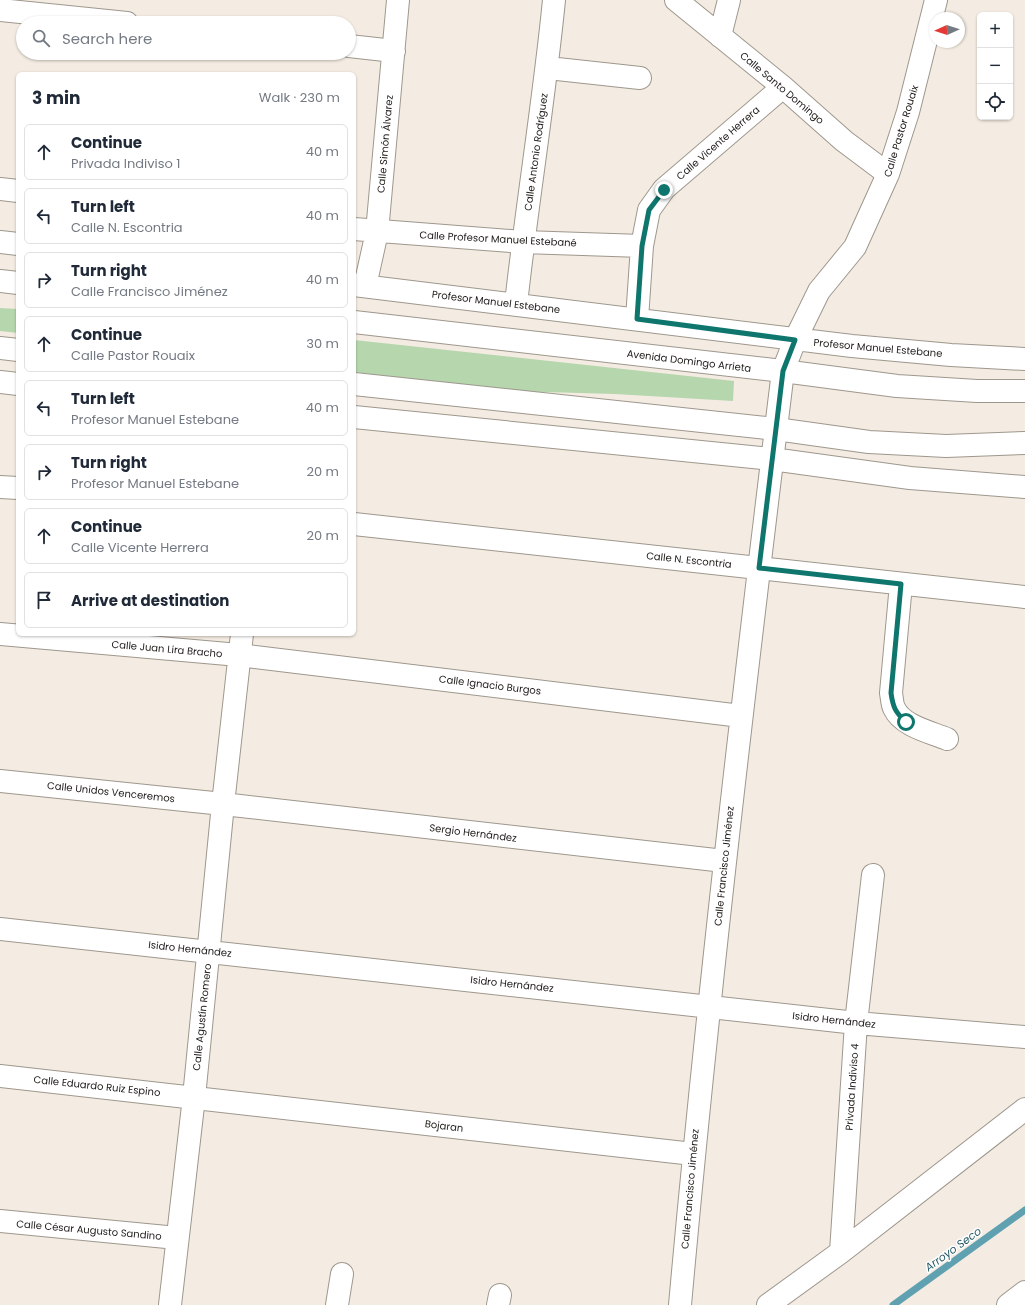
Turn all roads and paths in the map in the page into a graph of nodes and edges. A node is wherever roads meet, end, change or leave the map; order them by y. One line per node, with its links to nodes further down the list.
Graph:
1 (398, 0): 10 (street, Calle Simón Álvarez)
2 (554, 0): 11 (street, Calle Antonio Rodríguez)
3 (676, 0): 8 (street, Calle Santo Domingo)
4 (729, 0): 8 (street)
5 (936, 0): 14 (street, Calle Pastor Rouaix)
6 (0, 10): 7 (street)
7 (59, 16)
8 (720, 36): 13 (street, Calle Santo Domingo)
9 (356, 47): 10 (street)
10 (394, 51): 18 (street, Calle Simón Álvarez)
11 (548, 68): 12 (street); 20 (street, Calle Antonio Rodríguez)
12 (640, 78)
13 (782, 87): 14 (street, Calle Santo Domingo); 22 (street, Calle Vicente Herrera)
14 (888, 174): 29 (street, Calle Pastor Rouaix)
15 (0, 189): 16 (street)
16 (16, 191)
17 (356, 229): 18 (street, Calle Profesor Manuel Estebané)
18 (377, 232): 20 (street, Calle Profesor Manuel Estebané); 25 (street, Calle Simón Álvarez)
19 (0, 242): 21 (street)
20 (523, 242): 22 (street, Calle Profesor Manuel Estebané); 26 (street, Calle Antonio Rodríguez)
21 (16, 244)
22 (642, 246): 27 (street)
23 (0, 281): 24 (street)
24 (16, 283)
25 (360, 285): 26 (street, Profesor Manuel Estebane)
26 (516, 304): 27 (street, Profesor Manuel Estebane)
27 (637, 319): 29 (street, Profesor Manuel Estebane)
28 (356, 322): 33 (street, Avenida Domingo Arrieta)
29 (795, 340): 32 (street, Profesor Manuel Estebane); 33 (street, Calle Pastor Rouaix)
30 (0, 348): 31 (street)
31 (16, 350)
32 (1025, 359)
33 (783, 371): 37 (street, Avenida Domingo Arrieta); 39 (street, Calle Pastor Rouaix)
34 (0, 382): 35 (street)
35 (16, 384)
36 (356, 384): 39 (street)
37 (1025, 391)
38 (356, 417): 41 (street)
39 (776, 429): 40 (street); 41 (street, Calle Francisco Jiménez)
40 (1025, 443)
41 (772, 459): 43 (street); 46 (street, Calle Francisco Jiménez)
42 (0, 486): 44 (street)
43 (1025, 487)
44 (16, 488)
45 (356, 524): 46 (street, Calle N. Escontria)
46 (759, 568): 47 (street, Calle N. Escontria); 53 (street, Calle Francisco Jiménez)
47 (901, 584): 48 (street, Calle N. Escontria); 54 (street)
48 (1025, 597)
49 (0, 634): 50 (street, Calle Juan Lira Bracho)
50 (16, 635)
51 (44, 636): 52 (street, Calle Juan Lira Bracho)
52 (241, 645): 53 (street, Calle Ignacio Burgos); 56 (street, Calle Agustín Romero)
53 (741, 716): 57 (street, Calle Francisco Jiménez)
54 (947, 739)
55 (0, 781): 56 (street, Calle Unidos Venceremos)
56 (222, 804): 57 (street, Sergio Hernández); 60 (street, Calle Agustín Romero)
57 (724, 861): 61 (street, Calle Francisco Jiménez)
58 (873, 875): 62 (street, Privada Indiviso 4)
59 (0, 929): 60 (street, Isidro Hernández)
60 (208, 951): 61 (street, Isidro Hernández); 65 (street, Calle Agustín Romero)
61 (709, 1006): 62 (street, Isidro Hernández); 67 (street, Calle Francisco Jiménez)
62 (856, 1023): 63 (street, Isidro Hernández); 70 (street, Privada Indiviso 4)
63 (1025, 1037)
64 (0, 1076): 65 (street, Calle Eduardo Ruiz Espino)
65 (194, 1097): 67 (street, Bojaran); 69 (street, Calle Agustín Romero)
66 (1025, 1109): 70 (street)
67 (693, 1154): 75 (street, Calle Francisco Jiménez)
68 (0, 1221): 69 (street, Calle César Augusto Sandino)
69 (177, 1238): 73 (street, Calle Agustín Romero)
70 (841, 1252): 76 (street)
71 (342, 1274): 74 (street)
72 (1025, 1292): 77 (street)
73 (170, 1305)
74 (338, 1305)
75 (680, 1305)
76 (768, 1305)
77 (1008, 1305)

